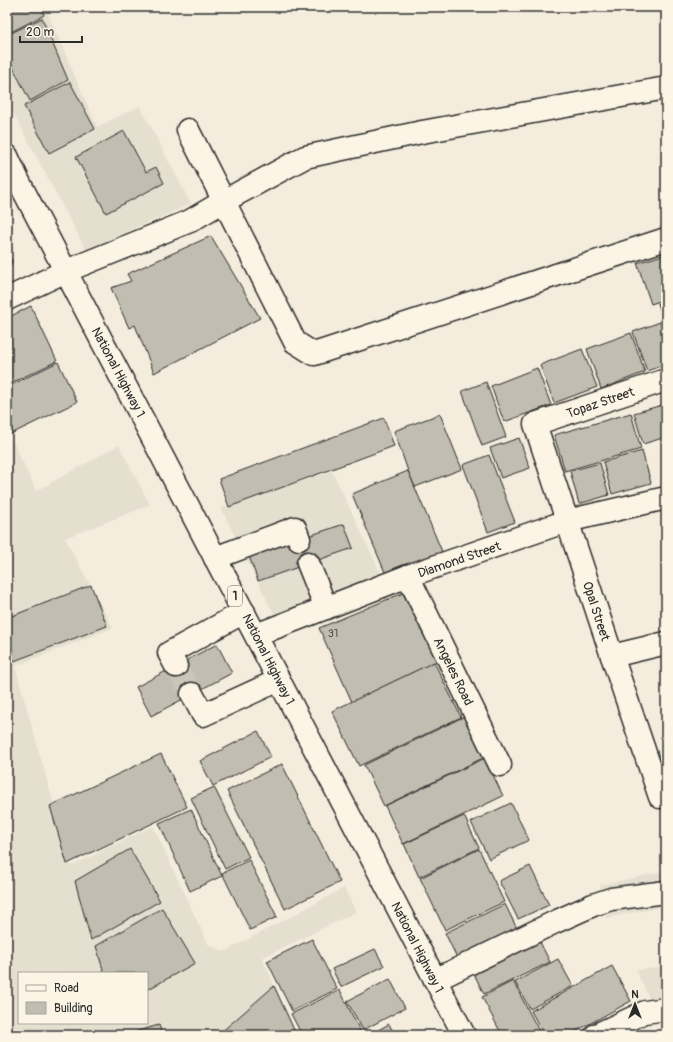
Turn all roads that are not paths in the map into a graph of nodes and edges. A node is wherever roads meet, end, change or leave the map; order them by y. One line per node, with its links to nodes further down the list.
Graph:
1 (666, 88): 4 (main road)
2 (188, 130): 4 (main road)
3 (7, 158): 6 (main road, National Highway 1 / 1)
4 (224, 201): 5 (main road); 6 (main road)
5 (666, 240)
6 (66, 271): 7 (main road); 13 (main road, National Highway 1 / 1)
7 (7, 299)
8 (666, 380): 9 (main road, Topaz Street)
9 (535, 424): 11 (main road, Opal Street)
10 (666, 498): 11 (main road, Diamond Street)
11 (567, 521): 15 (main road, Diamond Street); 20 (main road, Opal Street)
12 (299, 539): 13 (main road)
13 (215, 558): 17 (main road, National Highway 1 / 1)
14 (308, 563): 16 (main road)
15 (408, 576): 16 (main road, Diamond Street); 24 (main road, Angeles Road)
16 (326, 608): 18 (main road, Diamond Street)
17 (244, 612): 18 (main road, National Highway 1 / 1); 21 (main road)
18 (256, 635): 22 (main road, National Highway 1 / 1)
19 (666, 643): 20 (main road)
20 (612, 656): 25 (main road, Opal Street)
21 (176, 666)
22 (279, 680): 23 (main road); 27 (main road, National Highway 1 / 1)
23 (192, 694)
24 (500, 765)
25 (663, 796)
26 (666, 892): 27 (main road)
27 (435, 980): 29 (main road, National Highway 1 / 1)
28 (666, 1009): 30 (main road)
29 (464, 1035)
30 (596, 1035)

